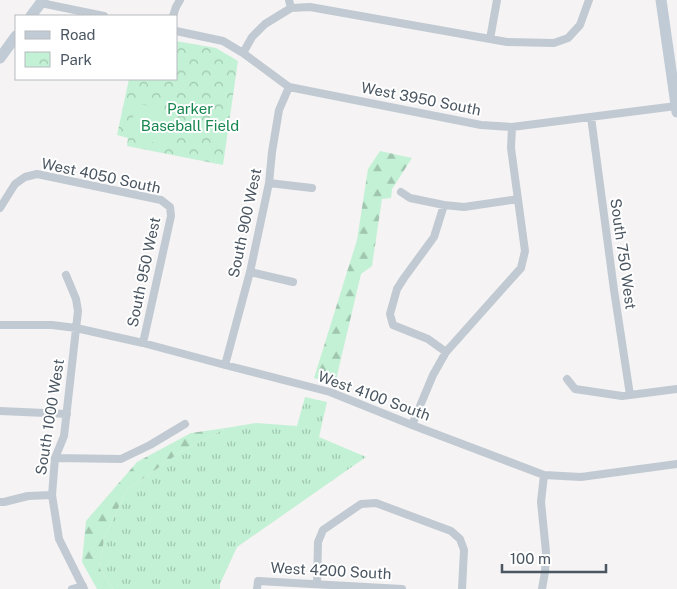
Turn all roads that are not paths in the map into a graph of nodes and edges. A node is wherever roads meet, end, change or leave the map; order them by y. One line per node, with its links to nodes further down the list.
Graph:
1 (180, 0): 10 (street)
2 (289, 0): 7 (street)
3 (497, 0): 13 (street)
4 (589, 0): 13 (street)
5 (661, 0): 17 (street)
6 (42, 2): 8 (street); 9 (street)
7 (291, 8): 13 (street); 14 (street)
8 (32, 15)
9 (100, 15)
10 (173, 15)
11 (178, 31): 14 (street, West 3950 South)
12 (15, 37): 15 (street)
13 (490, 38)
14 (243, 53): 16 (street, West 3950 South)
15 (0, 58)
16 (289, 86): 19 (street, West 3950 South); 20 (street, South 900 West)
17 (677, 109): 18 (street, West 3950 South)
18 (591, 117): 19 (street, West 3950 South); 37 (street, South 750 West)
19 (512, 127): 23 (street)
20 (269, 183): 21 (street); 27 (street, South 900 West)
21 (312, 188)
22 (401, 192): 24 (street)
23 (518, 199): 24 (street); 33 (street)
24 (444, 205): 33 (street)
25 (170, 207): 26 (street, West 4050 South); 32 (street, South 950 West)
26 (0, 208)
27 (250, 272): 29 (street); 34 (street, South 900 West)
28 (66, 275): 31 (street, South 1000 West)
29 (293, 282)
30 (0, 324): 31 (street, West 4100 South)
31 (76, 328): 32 (street, West 4100 South); 39 (street, South 1000 West)
32 (143, 343): 34 (street, West 4100 South)
33 (446, 352): 41 (street)
34 (225, 365): 41 (street, West 4100 South)
35 (567, 379): 37 (street)
36 (677, 389): 37 (street)
37 (630, 395)
38 (0, 412): 39 (street)
39 (67, 414): 42 (street, South 1000 West)
40 (185, 424): 42 (street)
41 (412, 425): 44 (street, West 4100 South)
42 (55, 458): 45 (street, South 1000 West)
43 (677, 464): 44 (street, West 4100 South)
44 (544, 475): 53 (street)
45 (52, 495): 46 (street); 49 (street, South 1000 West)
46 (0, 502)
47 (317, 584): 48 (street, West 4200 South); 51 (street, West 4200 South); 52 (street)
48 (258, 585)
49 (83, 588): 50 (street)
50 (72, 589)
51 (402, 589)
52 (462, 589)
53 (542, 589)

